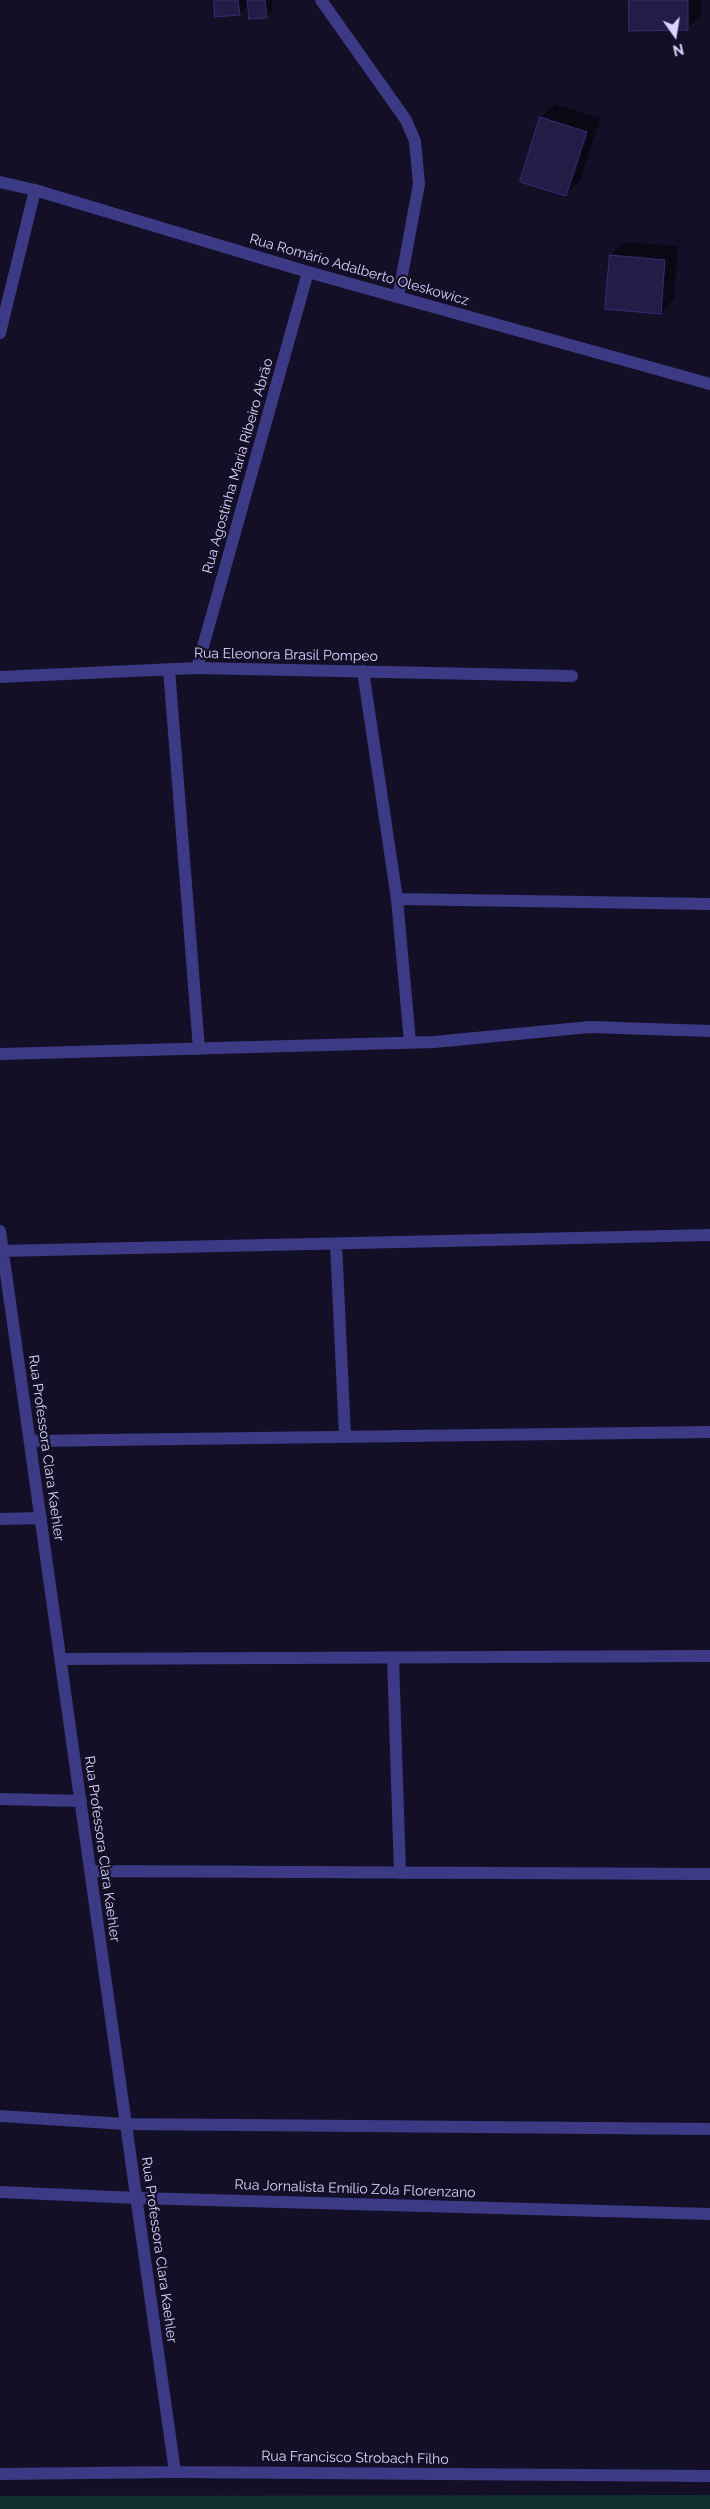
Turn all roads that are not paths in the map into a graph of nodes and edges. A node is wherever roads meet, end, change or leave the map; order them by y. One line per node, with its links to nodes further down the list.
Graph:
1 (321, 0): 5 (street)
2 (0, 182): 3 (street, Rua Romário Adalberto Oleskowicz)
3 (35, 190): 4 (street, Rua Romário Adalberto Oleskowicz); 6 (street)
4 (308, 272): 5 (street, Rua Romário Adalberto Oleskowicz); 8 (street, Rua Agostinha Maria Ribeiro Abrão)
5 (398, 297): 7 (street, Rua Romário Adalberto Oleskowicz)
6 (0, 333)
7 (710, 384)
8 (197, 668): 9 (street, Rua Eleonora Brasil Pompeo); 10 (street, Rua Eleonora Brasil Pompeo)
9 (169, 669): 12 (street, Rua Eleonora Brasil Pompeo); 17 (street)
10 (363, 671): 11 (street, Rua Eleonora Brasil Pompeo); 13 (street)
11 (572, 676)
12 (0, 677)
13 (397, 899): 14 (street); 16 (street)
14 (710, 904)
15 (710, 1031): 16 (street)
16 (410, 1042): 17 (street)
17 (199, 1049): 18 (street)
18 (0, 1054)
19 (0, 1231): 22 (street, Rua Professora Clara Kaehler)
20 (710, 1235): 21 (street)
21 (336, 1244): 22 (street); 24 (street)
22 (2, 1251): 25 (street, Rua Professora Clara Kaehler)
23 (710, 1432): 24 (street)
24 (345, 1437): 25 (street)
25 (30, 1441): 26 (street, Rua Professora Clara Kaehler)
26 (41, 1518): 27 (street); 30 (street, Rua Professora Clara Kaehler)
27 (0, 1519)
28 (710, 1656): 29 (street)
29 (393, 1658): 30 (street); 34 (street)
30 (61, 1659): 32 (street, Rua Professora Clara Kaehler)
31 (0, 1800): 32 (street)
32 (81, 1801): 33 (street, Rua Professora Clara Kaehler)
33 (90, 1871): 34 (street); 37 (street, Rua Professora Clara Kaehler)
34 (400, 1873): 35 (street)
35 (710, 1874)
36 (0, 2116): 37 (street)
37 (125, 2124): 38 (street); 40 (street, Rua Professora Clara Kaehler)
38 (710, 2129)
39 (0, 2192): 40 (street, Rua Jornalista Emílio Zola Florenzano)
40 (137, 2198): 41 (street, Rua Jornalista Emílio Zola Florenzano); 42 (street, Rua Professora Clara Kaehler)
41 (710, 2214)
42 (175, 2472): 43 (street, Rua Francisco Strobach Filho); 44 (street, Rua Francisco Strobach Filho)
43 (0, 2474)
44 (710, 2476)

